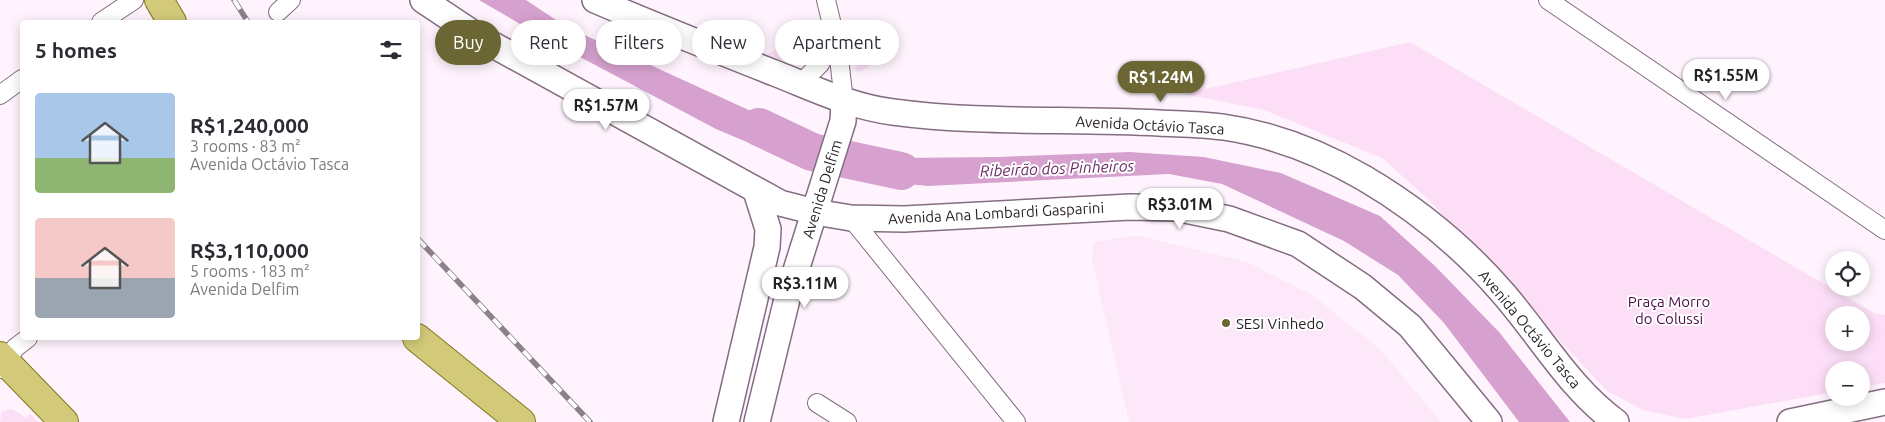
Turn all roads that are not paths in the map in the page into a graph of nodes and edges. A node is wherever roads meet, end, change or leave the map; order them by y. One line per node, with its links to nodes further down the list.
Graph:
1 (134, 0): 7 (street)
2 (159, 0): 8 (main road)
3 (595, 0): 13 (street, Avenida Octávio Tasca)
4 (826, 0): 9 (street)
5 (1548, 0): 19 (street)
6 (430, 2): 16 (street, Avenida Ana Lombardi Gasparini)
7 (104, 20)
8 (171, 20)
9 (831, 20)
10 (819, 65): 13 (street)
11 (838, 65): 15 (street)
12 (20, 80): 14 (street)
13 (801, 83): 15 (street, Avenida Octávio Tasca)
14 (0, 95)
15 (844, 111): 17 (street, Avenida Delfim); 32 (street, Avenida Octávio Tasca)
16 (756, 191): 17 (street, Avenida Ana Lombardi Gasparini); 27 (street)
17 (815, 212): 18 (street, Avenida Ana Lombardi Gasparini); 28 (street, Avenida Delfim)
18 (851, 218): 30 (street); 31 (street, Avenida Ana Lombardi Gasparini)
19 (1885, 230)
20 (26, 340): 22 (street)
21 (419, 340): 26 (main road)
22 (2, 363): 25 (main road)
23 (1885, 402): 33 (street)
24 (817, 403): 29 (street)
25 (64, 422)
26 (521, 422)
27 (726, 422)
28 (757, 422)
29 (847, 422)
30 (1016, 422)
31 (1489, 422)
32 (1616, 422)
33 (1790, 422)

